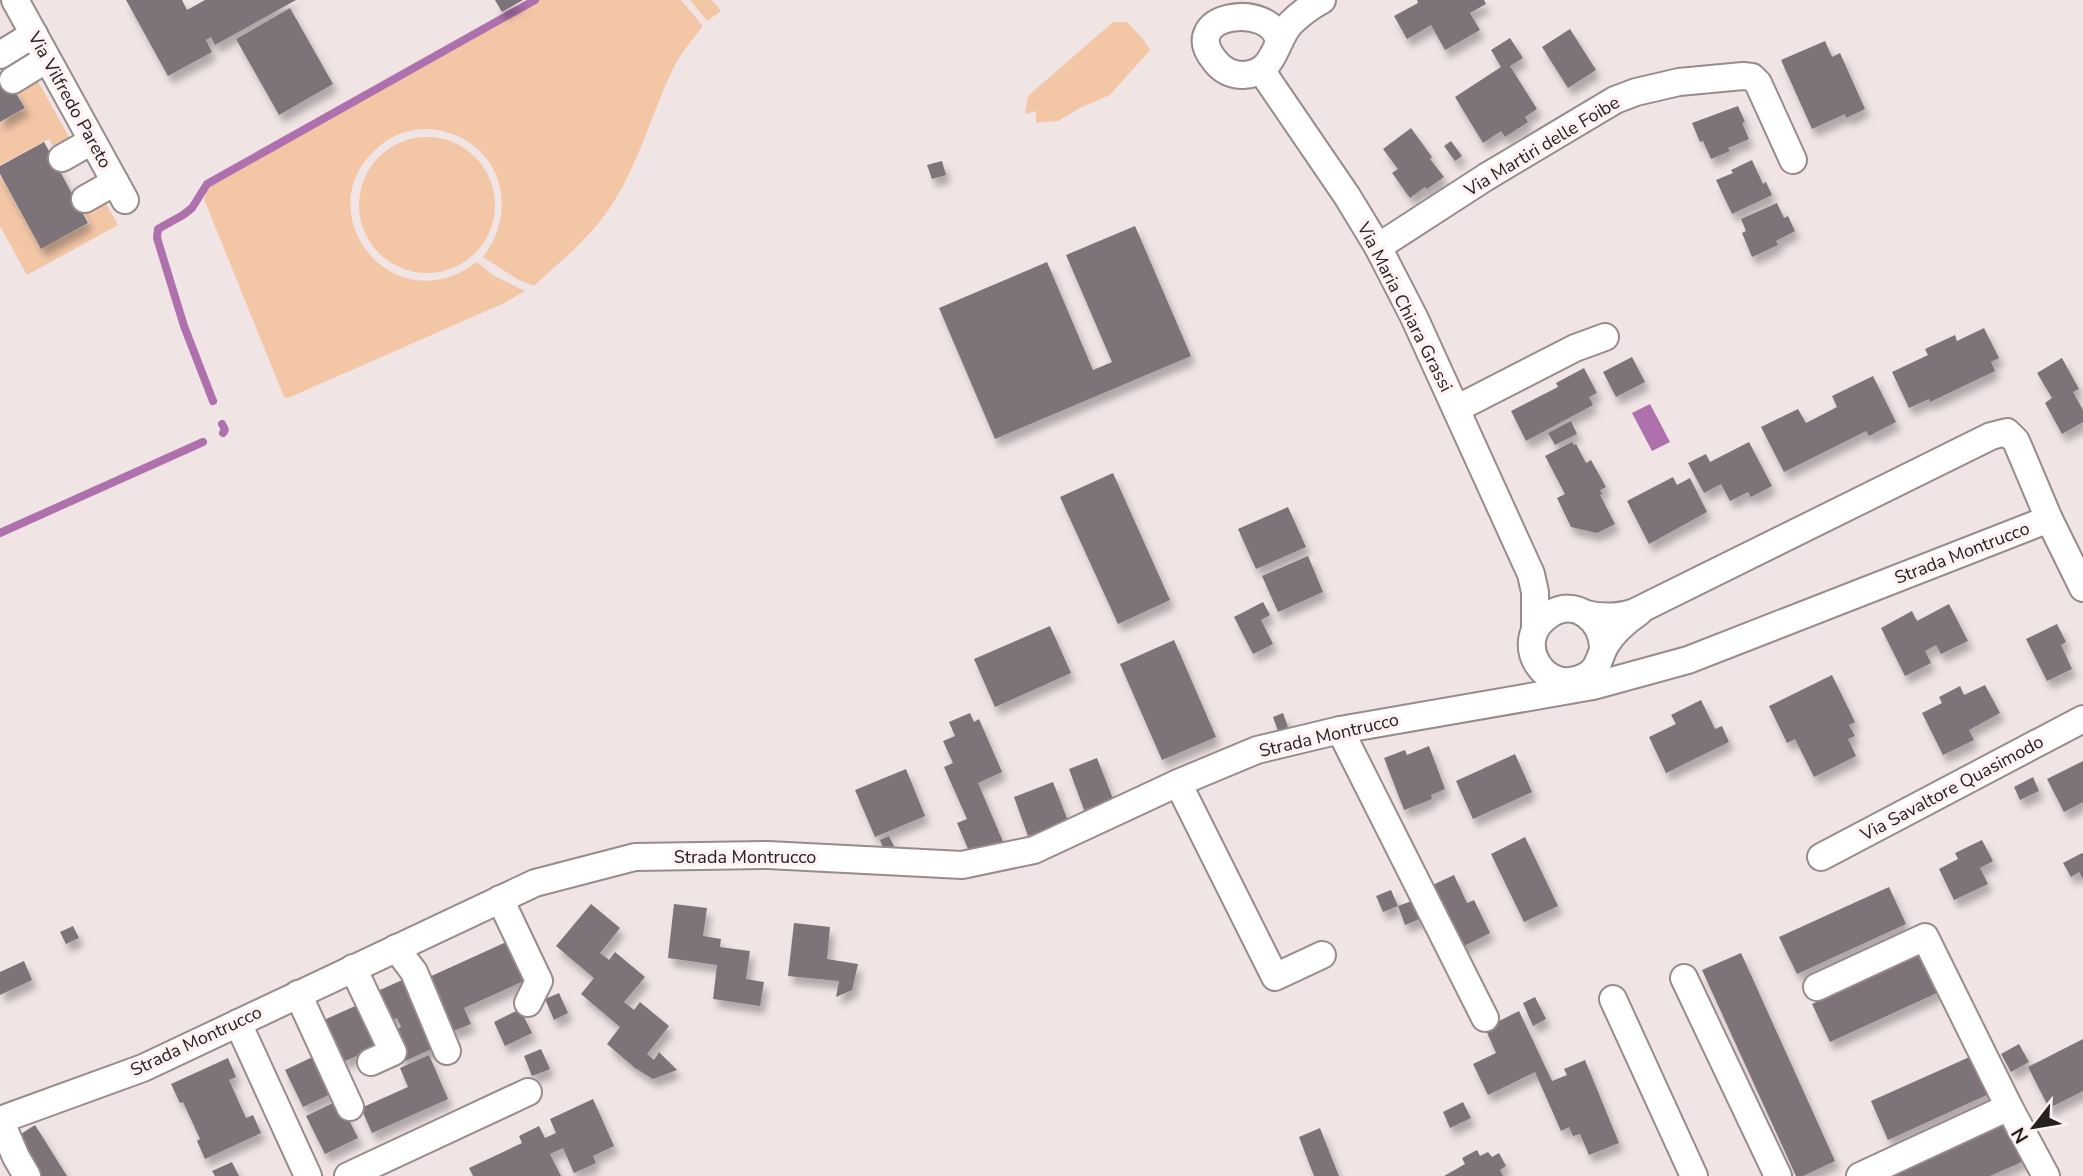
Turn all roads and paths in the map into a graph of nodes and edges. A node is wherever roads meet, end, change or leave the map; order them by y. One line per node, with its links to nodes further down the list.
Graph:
1 (15, 0): 5 (street, Via Vilfredo Pareto)
2 (1319, 1): 4 (street); 6 (street)
3 (1217, 5): 4 (street); 9 (street)
4 (1261, 7): 6 (street)
5 (34, 34): 7 (street); 8 (street, Via Vilfredo Pareto)
6 (1279, 42): 9 (street)
7 (0, 55)
8 (47, 59): 10 (street); 11 (street, Via Vilfredo Pareto)
9 (1261, 70): 15 (street, Via Maria Chiara Grassi)
10 (13, 80)
11 (92, 141): 12 (street); 14 (street, Via Vilfredo Pareto)
12 (62, 158)
13 (1793, 160): 15 (street, Via Martiri delle Foibe)
14 (85, 199)
15 (1378, 247): 17 (street, Via Maria Chiara Grassi)
16 (1605, 337): 17 (street)
17 (1456, 409): 19 (street, Via Maria Chiara Grassi)
18 (2049, 519): 20 (street); 21 (street, Strada Montrucco); 25 (street, Strada Montrucco)
19 (1524, 557): 22 (street, Via Maria Chiara Grassi); 23 (street, Via Maria Chiara Grassi)
20 (2083, 588)
21 (1645, 608): 22 (street, Strada Montrucco); 25 (street, Strada Montrucco)
22 (1581, 612): 23 (street, Strada Montrucco); 25 (street)
23 (1535, 629): 24 (street)
24 (1537, 667): 25 (street, Strada Montrucco); 26 (street); 27 (street)
25 (1598, 668): 26 (street, Strada Montrucco)
26 (1564, 691): 27 (street, Strada Montrucco)
27 (1516, 699): 29 (street, Strada Montrucco)
28 (2083, 719): 31 (street, Via Savaltore Quasimodo)
29 (1340, 730): 30 (street, Strada Montrucco); 41 (street)
30 (1178, 783): 32 (street, Strada Montrucco); 34 (street)
31 (1821, 858)
32 (499, 899): 33 (street, Strada Montrucco); 40 (street)
33 (396, 947): 35 (street, Strada Montrucco); 43 (street)
34 (1322, 955)
35 (353, 968): 38 (street, Strada Montrucco); 44 (street)
36 (1684, 978): 53 (street)
37 (1817, 987): 47 (street)
38 (298, 994): 42 (street, Strada Montrucco); 46 (street)
39 (1613, 999): 52 (street)
40 (528, 1003)
41 (1485, 1018)
42 (238, 1023): 48 (street, Strada Montrucco); 50 (street)
43 (447, 1051)
44 (371, 1062)
45 (528, 1092): 51 (street)
46 (350, 1107)
47 (2009, 1107): 54 (street); 55 (street)
48 (0, 1120): 49 (street)
49 (27, 1176)
50 (308, 1176)
51 (348, 1176)
52 (1694, 1176)
53 (1778, 1176)
54 (1860, 1176)
55 (2046, 1176)

